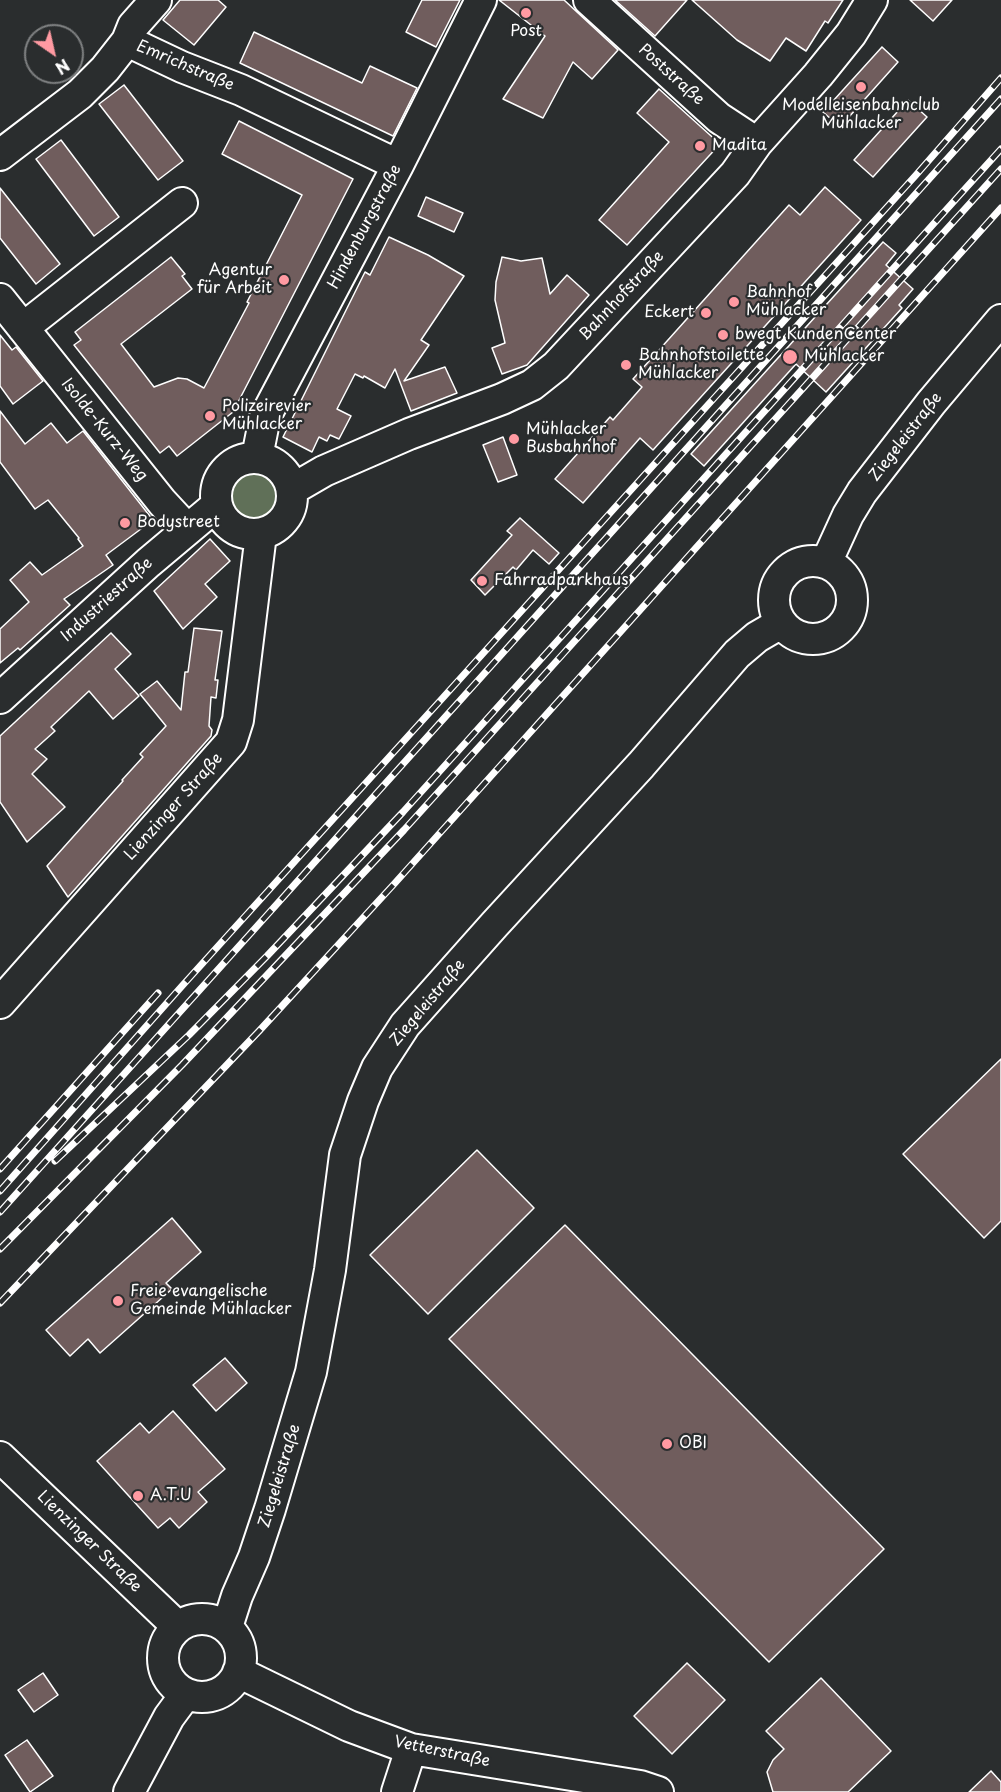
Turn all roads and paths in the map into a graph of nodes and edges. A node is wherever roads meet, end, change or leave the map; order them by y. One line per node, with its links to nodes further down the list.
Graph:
1 (156, 0): 5 (street)
2 (481, 0): 8 (street, Hindenburgstraße)
3 (589, 0): 6 (street, Poststraße)
4 (872, 0): 6 (street, Bahnhofstraße)
5 (127, 41): 7 (street, Emrichstraße); 8 (street, Emrichstraße)
6 (757, 143): 14 (street, Bahnhofstraße)
7 (0, 155)
8 (398, 165): 13 (street, Hindenburgstraße)
9 (182, 203): 12 (street)
10 (0, 299): 12 (street, Isolde-Kurz-Weg)
11 (1001, 320): 18 (street, Ziegeleistraße)
12 (22, 328): 16 (street, Isolde-Kurz-Weg)
13 (257, 457): 14 (street); 15 (street)
14 (293, 489): 17 (street)
15 (217, 505): 16 (street, Industriestraße); 17 (street)
16 (187, 529): 20 (street, Industriestraße)
17 (261, 534): 21 (street, Lienzinger Straße)
18 (826, 563): 19 (street); 19 (street)
19 (781, 623): 24 (street, Ziegeleistraße)
20 (0, 698)
21 (0, 1003)
22 (0, 1457): 23 (street, Lienzinger Straße)
23 (178, 1627): 24 (street); 26 (street)
24 (227, 1627): 25 (street)
25 (238, 1672): 26 (street); 27 (street, Vetterstraße)
26 (186, 1694): 28 (street)
27 (411, 1749): 29 (street); 30 (street, Vetterstraße)
28 (129, 1792)
29 (397, 1792)
30 (658, 1792)

